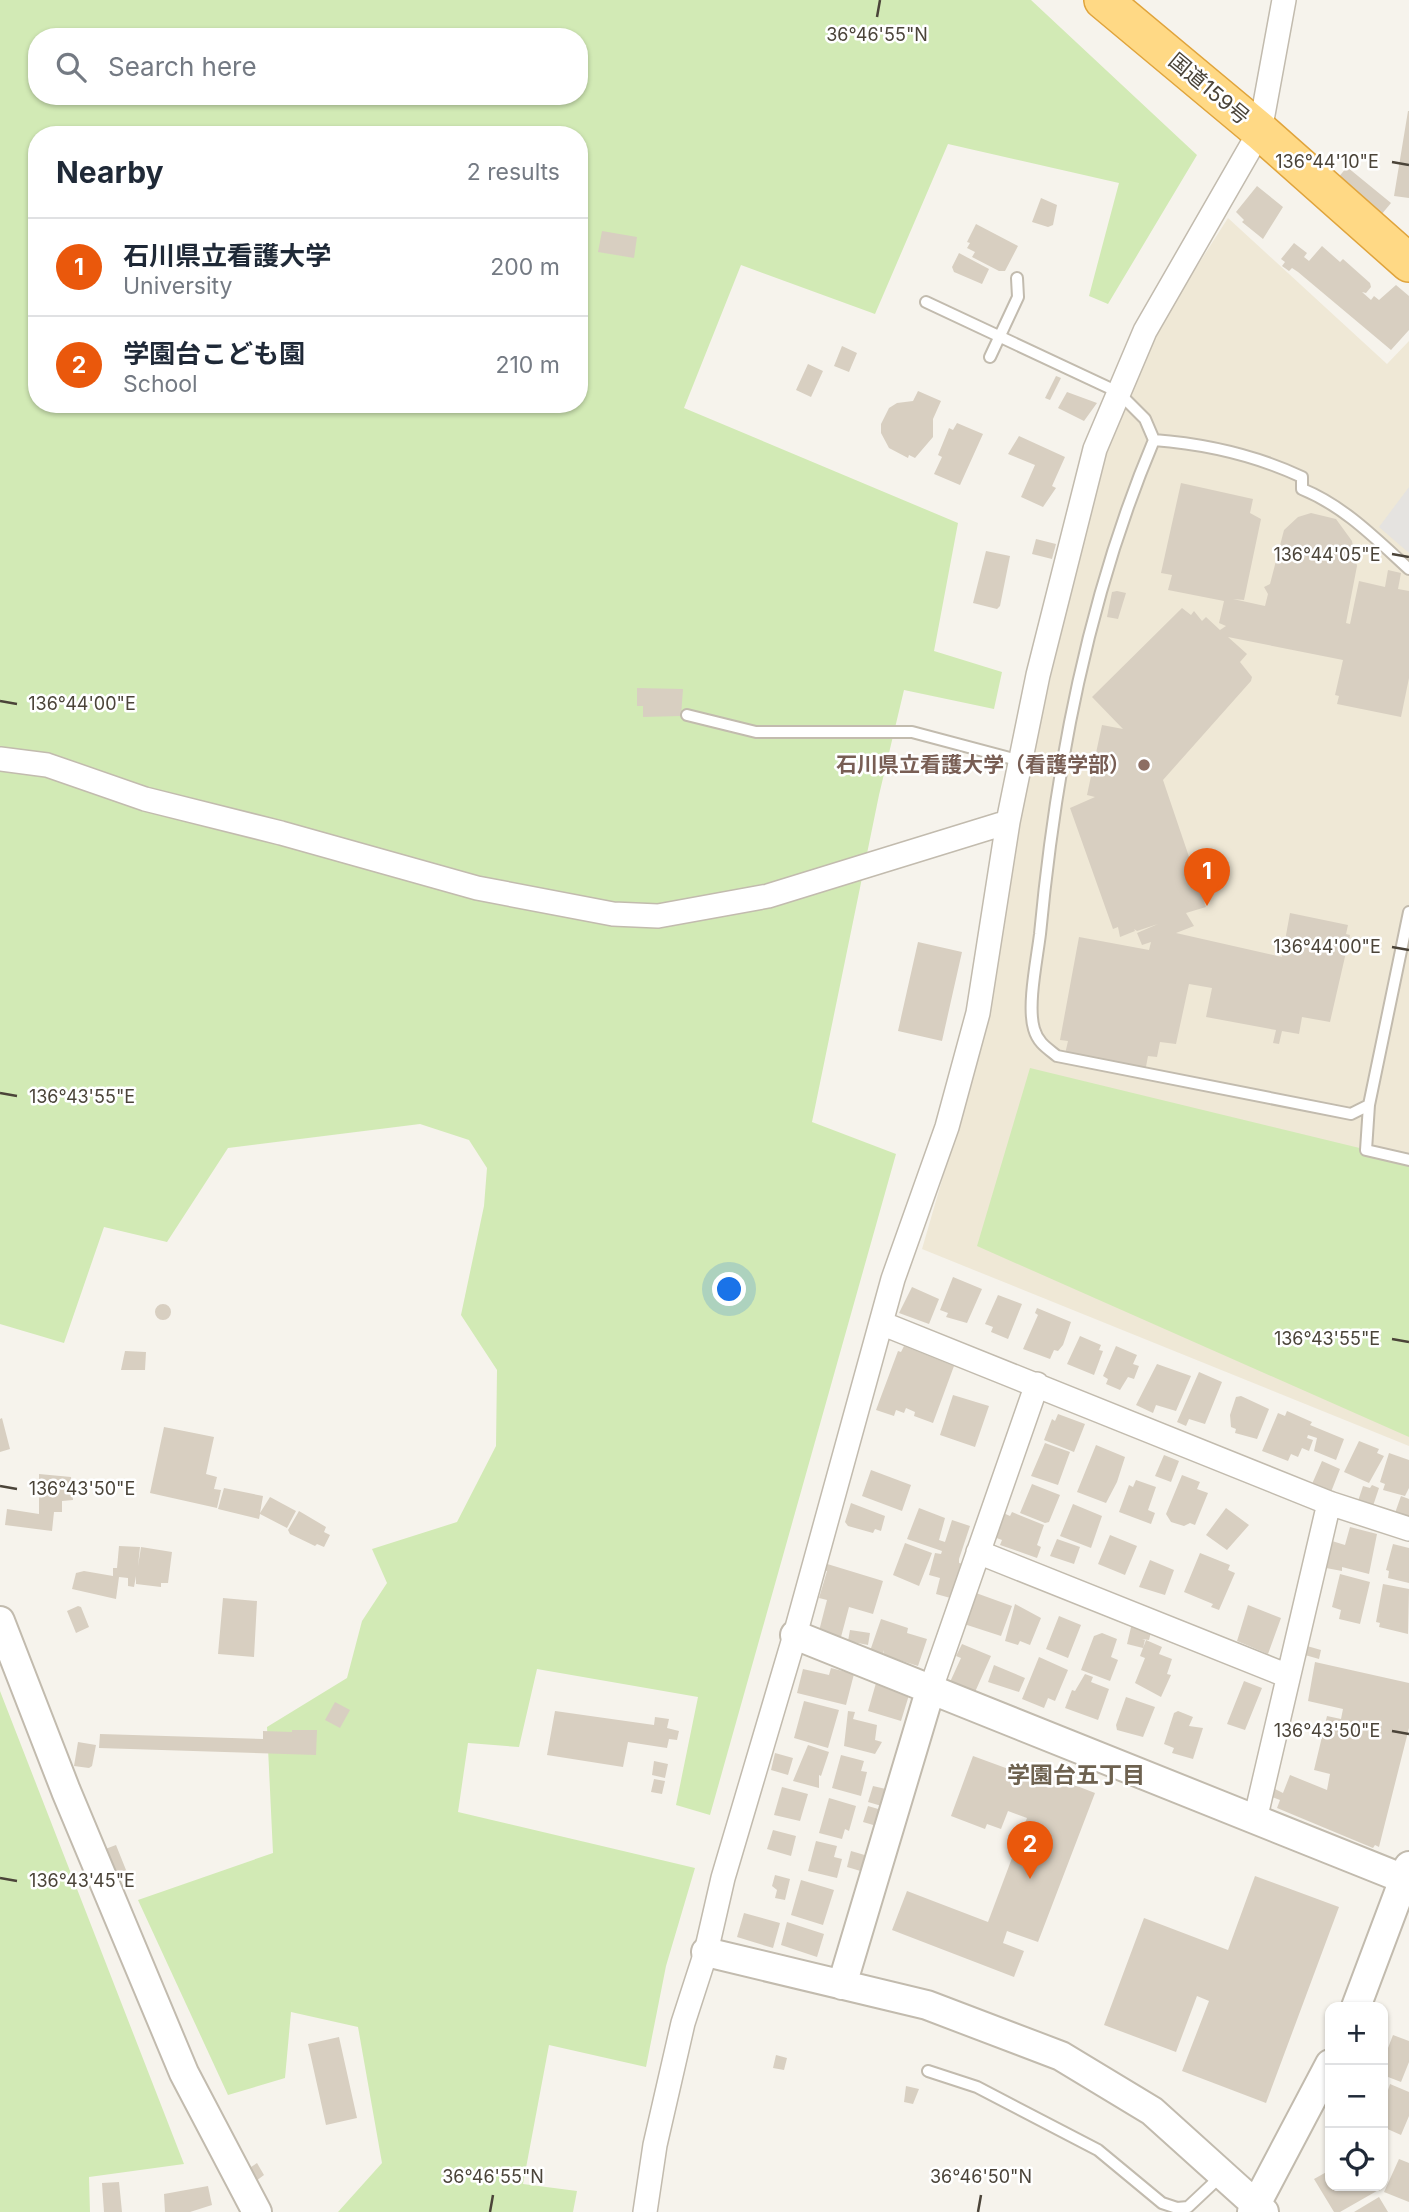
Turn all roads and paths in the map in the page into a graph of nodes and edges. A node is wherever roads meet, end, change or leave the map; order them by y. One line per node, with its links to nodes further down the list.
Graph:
1 (1103, 0): 3 (highway, 国道159号)
2 (1284, 0): 3 (street)
3 (1260, 131): 4 (highway, 国道159号); 9 (street)
4 (1409, 263)
5 (1017, 278): 7 (lane)
6 (926, 302): 7 (lane)
7 (999, 337): 8 (lane); 9 (lane)
8 (990, 357)
9 (1118, 392): 10 (lane); 14 (street)
10 (1154, 440): 11 (lane); 17 (lane)
11 (1409, 569)
12 (687, 715): 14 (lane)
13 (0, 759): 15 (street)
14 (1021, 761): 15 (street)
15 (1009, 822): 19 (street)
16 (1409, 912): 17 (lane)
17 (1369, 1105): 18 (lane)
18 (1409, 1160)
19 (881, 1323): 20 (street); 25 (street)
20 (1037, 1384): 21 (street); 23 (street)
21 (1329, 1503): 22 (street); 26 (street)
22 (1409, 1529)
23 (978, 1552): 26 (street); 27 (street)
24 (0, 1621): 37 (street)
25 (795, 1635): 27 (street); 30 (street)
26 (1288, 1676): 28 (street)
27 (930, 1691): 28 (street); 31 (street)
28 (1255, 1820): 29 (street)
29 (1407, 1875): 32 (street)
30 (706, 1952): 31 (street); 38 (street)
31 (842, 1985): 35 (street)
32 (1358, 2002)
33 (1330, 2065): 36 (street)
34 (928, 2071): 35 (lane)
35 (1223, 2174): 36 (street)
36 (1258, 2210)
37 (257, 2212)
38 (645, 2212)

